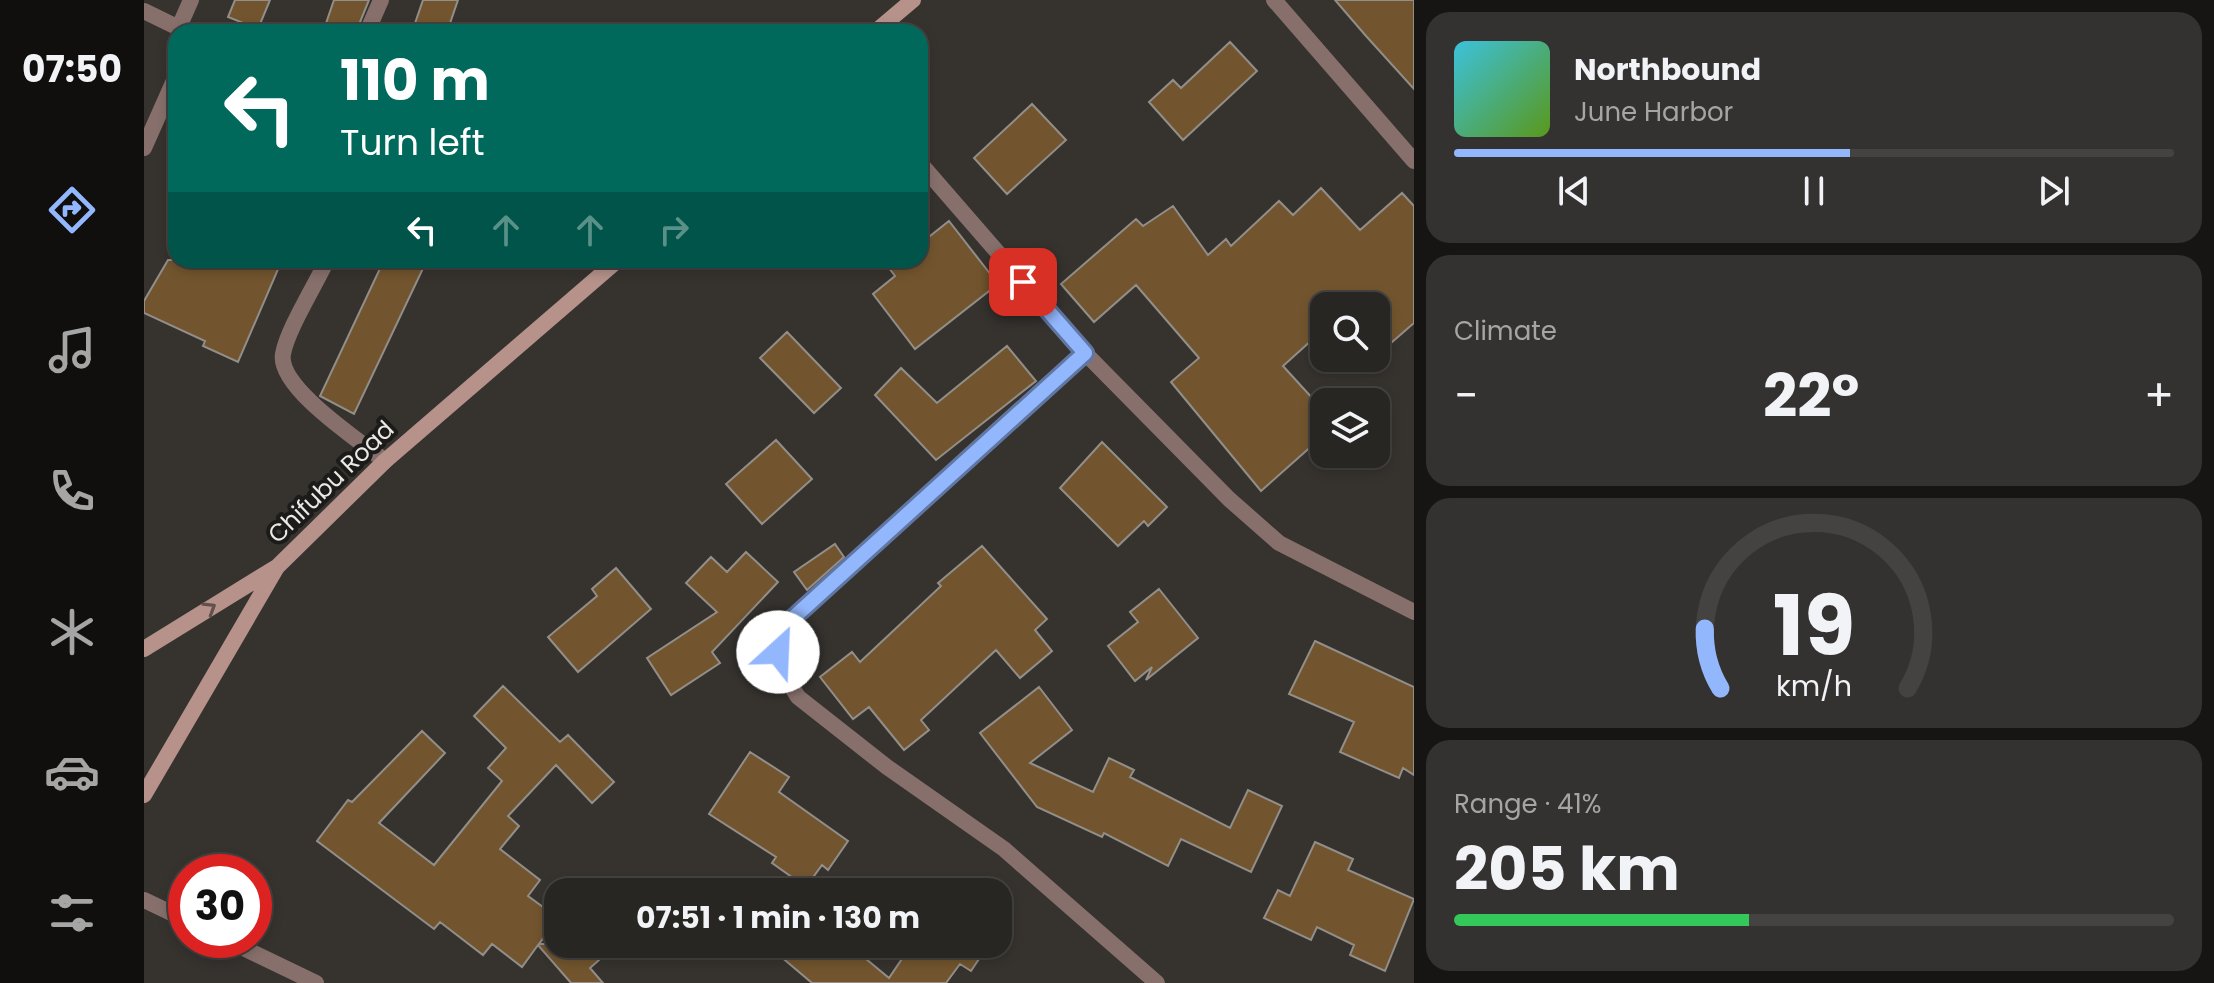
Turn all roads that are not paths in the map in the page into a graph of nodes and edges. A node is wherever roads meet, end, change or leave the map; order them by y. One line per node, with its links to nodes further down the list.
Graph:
1 (191, 0): 7 (street)
2 (381, 0): 8 (street)
3 (913, 0): 9 (main road)
4 (1274, 0): 12 (street)
5 (144, 11): 6 (street)
6 (171, 24)
7 (185, 24)
8 (370, 24)
9 (884, 24)
10 (168, 94): 11 (street)
11 (144, 148)
12 (1414, 161)
13 (928, 172): 16 (street)
14 (323, 268): 17 (street)
15 (609, 268): 17 (main road, Chifubu Road)
16 (1085, 353): 19 (street); 26 (street)
17 (385, 461): 18 (main road, Chifubu Road)
18 (277, 567): 20 (main road, one-way to 18); 21 (main road, Chifubu Road)
19 (1414, 612)
20 (144, 649)
21 (144, 795)
22 (144, 901): 23 (street)
23 (168, 912)
24 (264, 958): 25 (street)
25 (316, 983)
26 (1157, 983)

